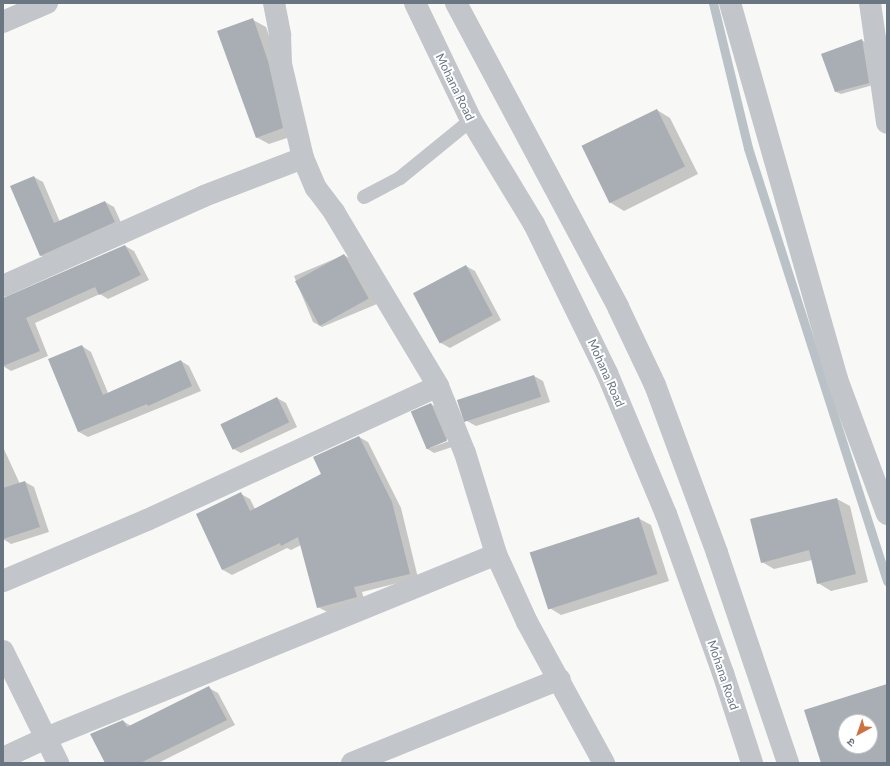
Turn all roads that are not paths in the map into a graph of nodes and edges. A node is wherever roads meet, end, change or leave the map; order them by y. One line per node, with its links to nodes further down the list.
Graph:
1 (47, 3): 7 (street)
2 (274, 3): 10 (street)
3 (415, 3): 8 (street, Mohana Road)
4 (456, 3): 25 (street)
5 (730, 3): 14 (street)
6 (870, 3): 9 (street)
7 (3, 22)
8 (471, 120): 11 (lane); 24 (street, Mohana Road)
9 (887, 123)
10 (303, 158): 12 (street); 13 (street)
11 (364, 197)
12 (3, 286)
13 (438, 386): 15 (street); 16 (street)
14 (885, 507)
15 (496, 554): 18 (street); 19 (street)
16 (3, 581)
17 (3, 651): 19 (street)
18 (560, 679): 22 (street); 23 (street)
19 (46, 738): 20 (street); 21 (street)
20 (3, 758)
21 (58, 763)
22 (352, 763)
23 (604, 763)
24 (752, 763)
25 (788, 763)

